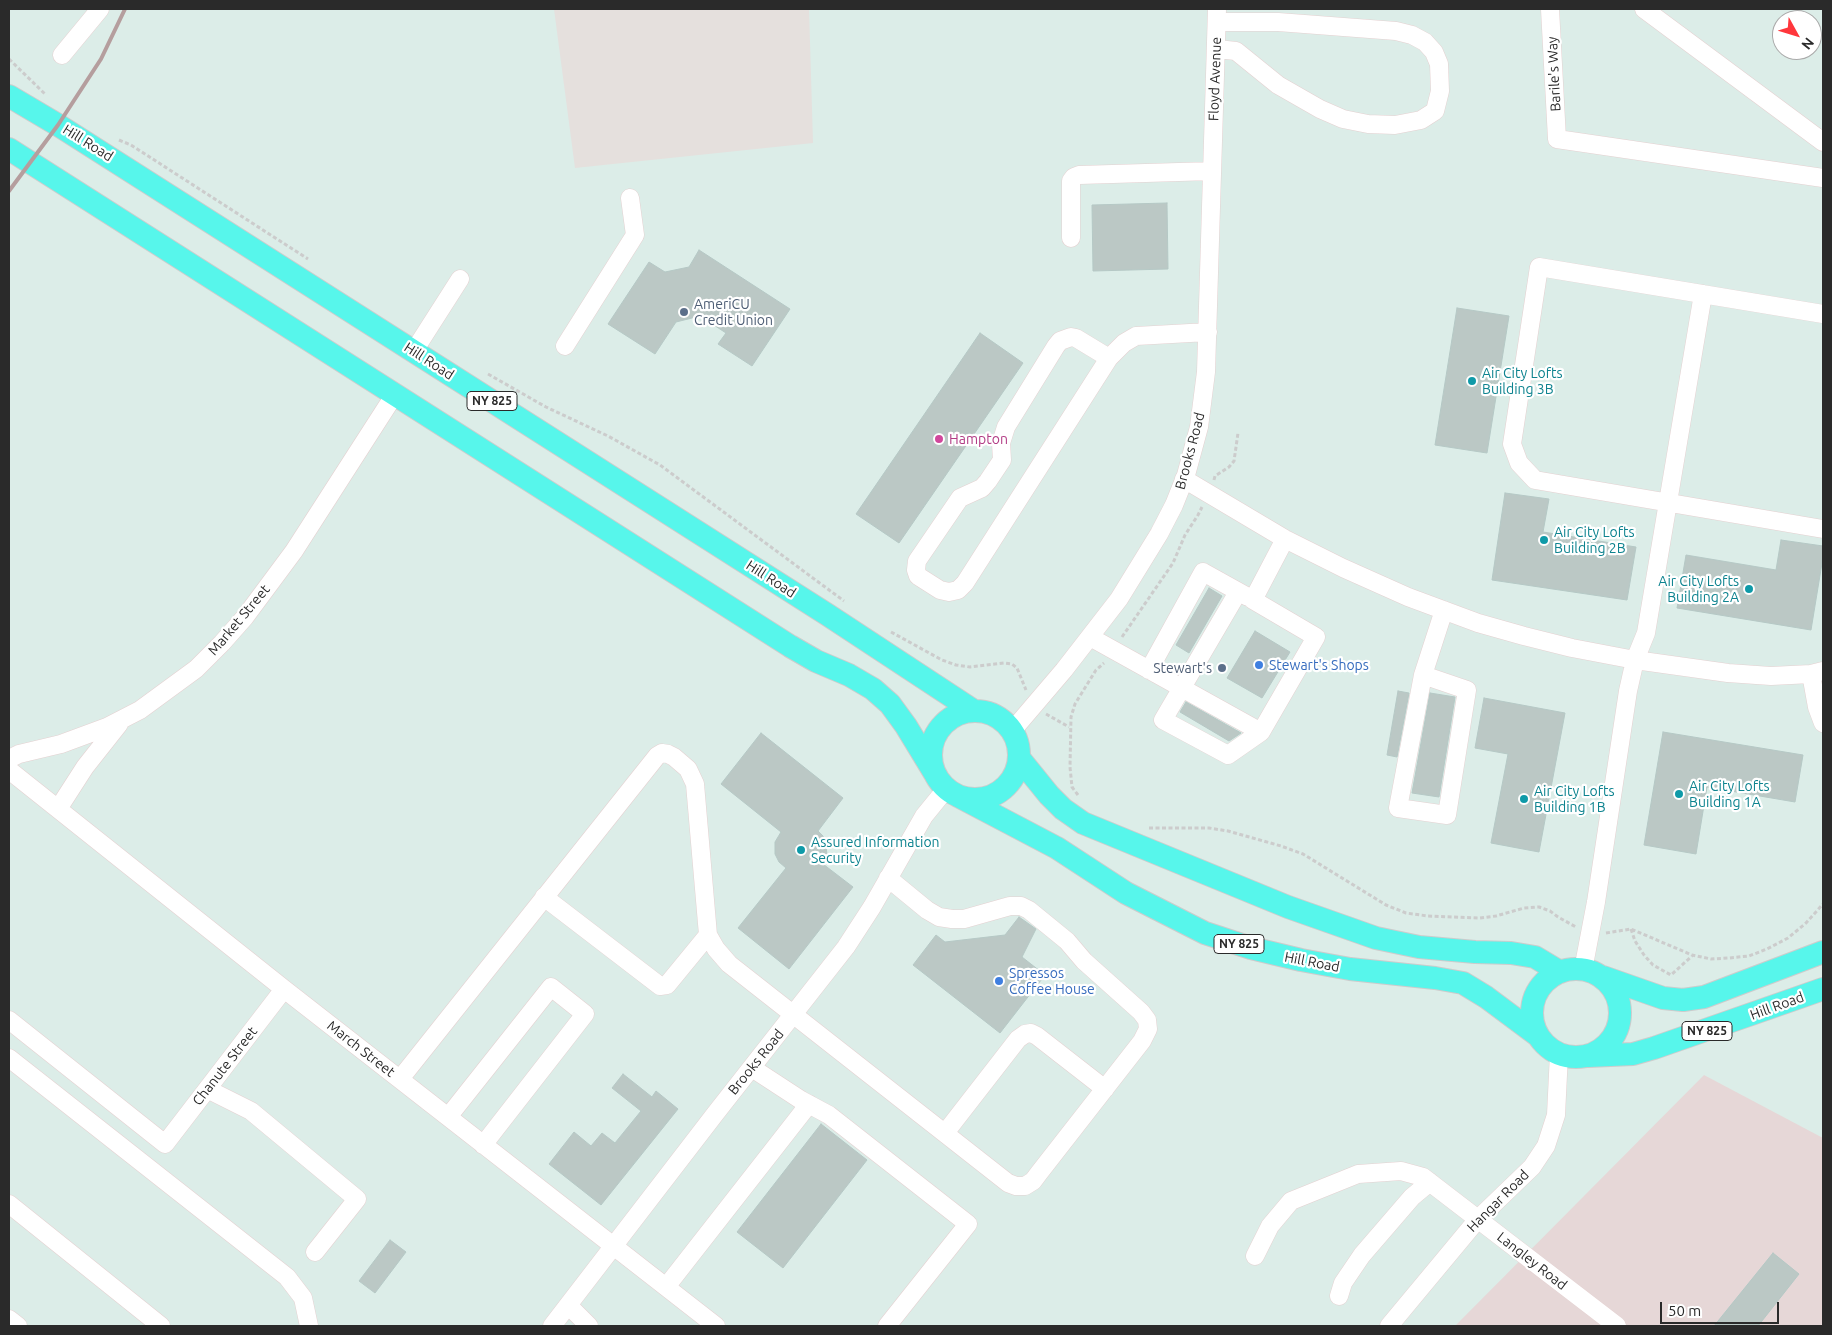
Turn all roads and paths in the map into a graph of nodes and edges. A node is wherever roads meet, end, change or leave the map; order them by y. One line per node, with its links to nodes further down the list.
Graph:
1 (100, 9): 6 (street)
2 (1550, 9): 15 (street, Barile's Way)
3 (1644, 9): 11 (street)
4 (1217, 15): 5 (street, Floyd Avenue); 5 (street)
5 (1217, 49): 12 (street, Floyd Avenue)
6 (62, 54)
7 (9, 59): 9 (path)
8 (9, 96): 24 (main road, Hill Road / NY 825)
9 (51, 99)
10 (114, 138): 18 (path)
11 (1823, 142)
12 (1212, 148): 14 (street, Brooks Road)
13 (9, 149): 27 (main road)
14 (1212, 171): 17 (street); 22 (street, Brooks Road)
15 (1823, 178)
16 (630, 198): 23 (street)
17 (1071, 238)
18 (315, 264)
19 (460, 279): 24 (street)
20 (1703, 294): 21 (street); 31 (street); 31 (street)
21 (1823, 314)
22 (1208, 332): 25 (street); 29 (street, Brooks Road)
23 (565, 346)
24 (414, 351): 46 (main road, Hill Road / NY 825)
25 (1109, 358): 25 (street)
26 (488, 374): 35 (path)
27 (395, 394): 48 (street, Market Street); 56 (main road)
28 (1238, 433): 30 (path)
29 (1184, 479): 30 (street); 38 (street, Brooks Road)
30 (1208, 494): 33 (street); 39 (path)
31 (1669, 503): 32 (street); 40 (street)
32 (1823, 529)
33 (1285, 539): 34 (street); 36 (street)
34 (1245, 596): 41 (street); 45 (street); 52 (street)
35 (848, 604)
36 (1444, 610): 40 (street); 43 (street)
37 (884, 628): 44 (path)
38 (1090, 637): 39 (street); 51 (street, Brooks Road)
39 (1113, 649): 41 (street); 50 (path)
40 (1635, 660): 42 (street); 64 (street)
41 (1149, 670): 45 (street)
42 (1817, 672): 49 (street)
43 (1423, 675): 43 (street)
44 (1021, 676)
45 (1182, 688): 52 (street); 52 (street)
46 (974, 711): 51 (main road, NY 825); 56 (main road)
47 (1042, 712): 50 (path)
48 (123, 719): 54 (street, Market Street); 58 (street)
49 (1823, 723)
50 (1070, 727): 57 (path)
51 (1012, 731): 53 (main road)
52 (1261, 732)
53 (1020, 758): 56 (main road); 68 (main road)
54 (9, 759)
55 (9, 770): 58 (street, March Street)
56 (947, 787): 60 (street, Brooks Road); 74 (main road, Hill Road / NY 825)
57 (1081, 801)
58 (58, 809): 70 (street, March Street)
59 (1143, 828): 64 (path)
60 (888, 878): 72 (street, Brooks Road); 80 (street)
61 (544, 898): 65 (street); 65 (street); 79 (street)
62 (1823, 904): 67 (path)
63 (1630, 929): 64 (path); 67 (path); 67 (path)
64 (1590, 934): 69 (street)
65 (708, 935): 72 (street)
66 (1823, 952): 69 (main road)
67 (1692, 955)
68 (1560, 972): 69 (main road); 74 (main road)
69 (1593, 974): 76 (main road)
70 (284, 989): 79 (street, March Street); 81 (street, Chanute Street)
71 (1823, 989): 76 (main road, Hill Road / NY 825)
72 (794, 1015): 78 (street, Brooks Road); 84 (street)
73 (9, 1020): 81 (street, Chanute Street)
74 (1537, 1035): 75 (main road, NY 825)
75 (1559, 1054): 76 (main road, NY 825); 88 (street, Hangar Road)
76 (1586, 1056)
77 (9, 1058): 98 (street)
78 (752, 1068): 82 (street); 89 (street, Brooks Road)
79 (400, 1079): 83 (street, March Street)
80 (1105, 1088): 84 (street); 84 (street)
81 (207, 1089): 90 (street)
82 (809, 1104): 92 (street); 102 (street)
83 (448, 1117): 85 (street, March Street); 85 (street)
84 (944, 1133)
85 (483, 1144): 89 (street, March Street)
86 (1427, 1180): 88 (street, Langley Road); 91 (street); 93 (street)
87 (9, 1204): 97 (street)
88 (1478, 1219): 103 (street, Hangar Road); 104 (street, Langley Road)
89 (613, 1246): 92 (street, March Street); 94 (street, Brooks Road)
90 (314, 1252)
91 (1255, 1256)
92 (666, 1287): 101 (street, March Street)
93 (1338, 1296)
94 (568, 1304): 99 (street, Brooks Road); 100 (street)
95 (9, 1319): 96 (street)
96 (18, 1326)
97 (161, 1326)
98 (309, 1326)
99 (552, 1326)
100 (589, 1326)
101 (716, 1326)
102 (887, 1326)
103 (1389, 1326)
104 (1617, 1326)

